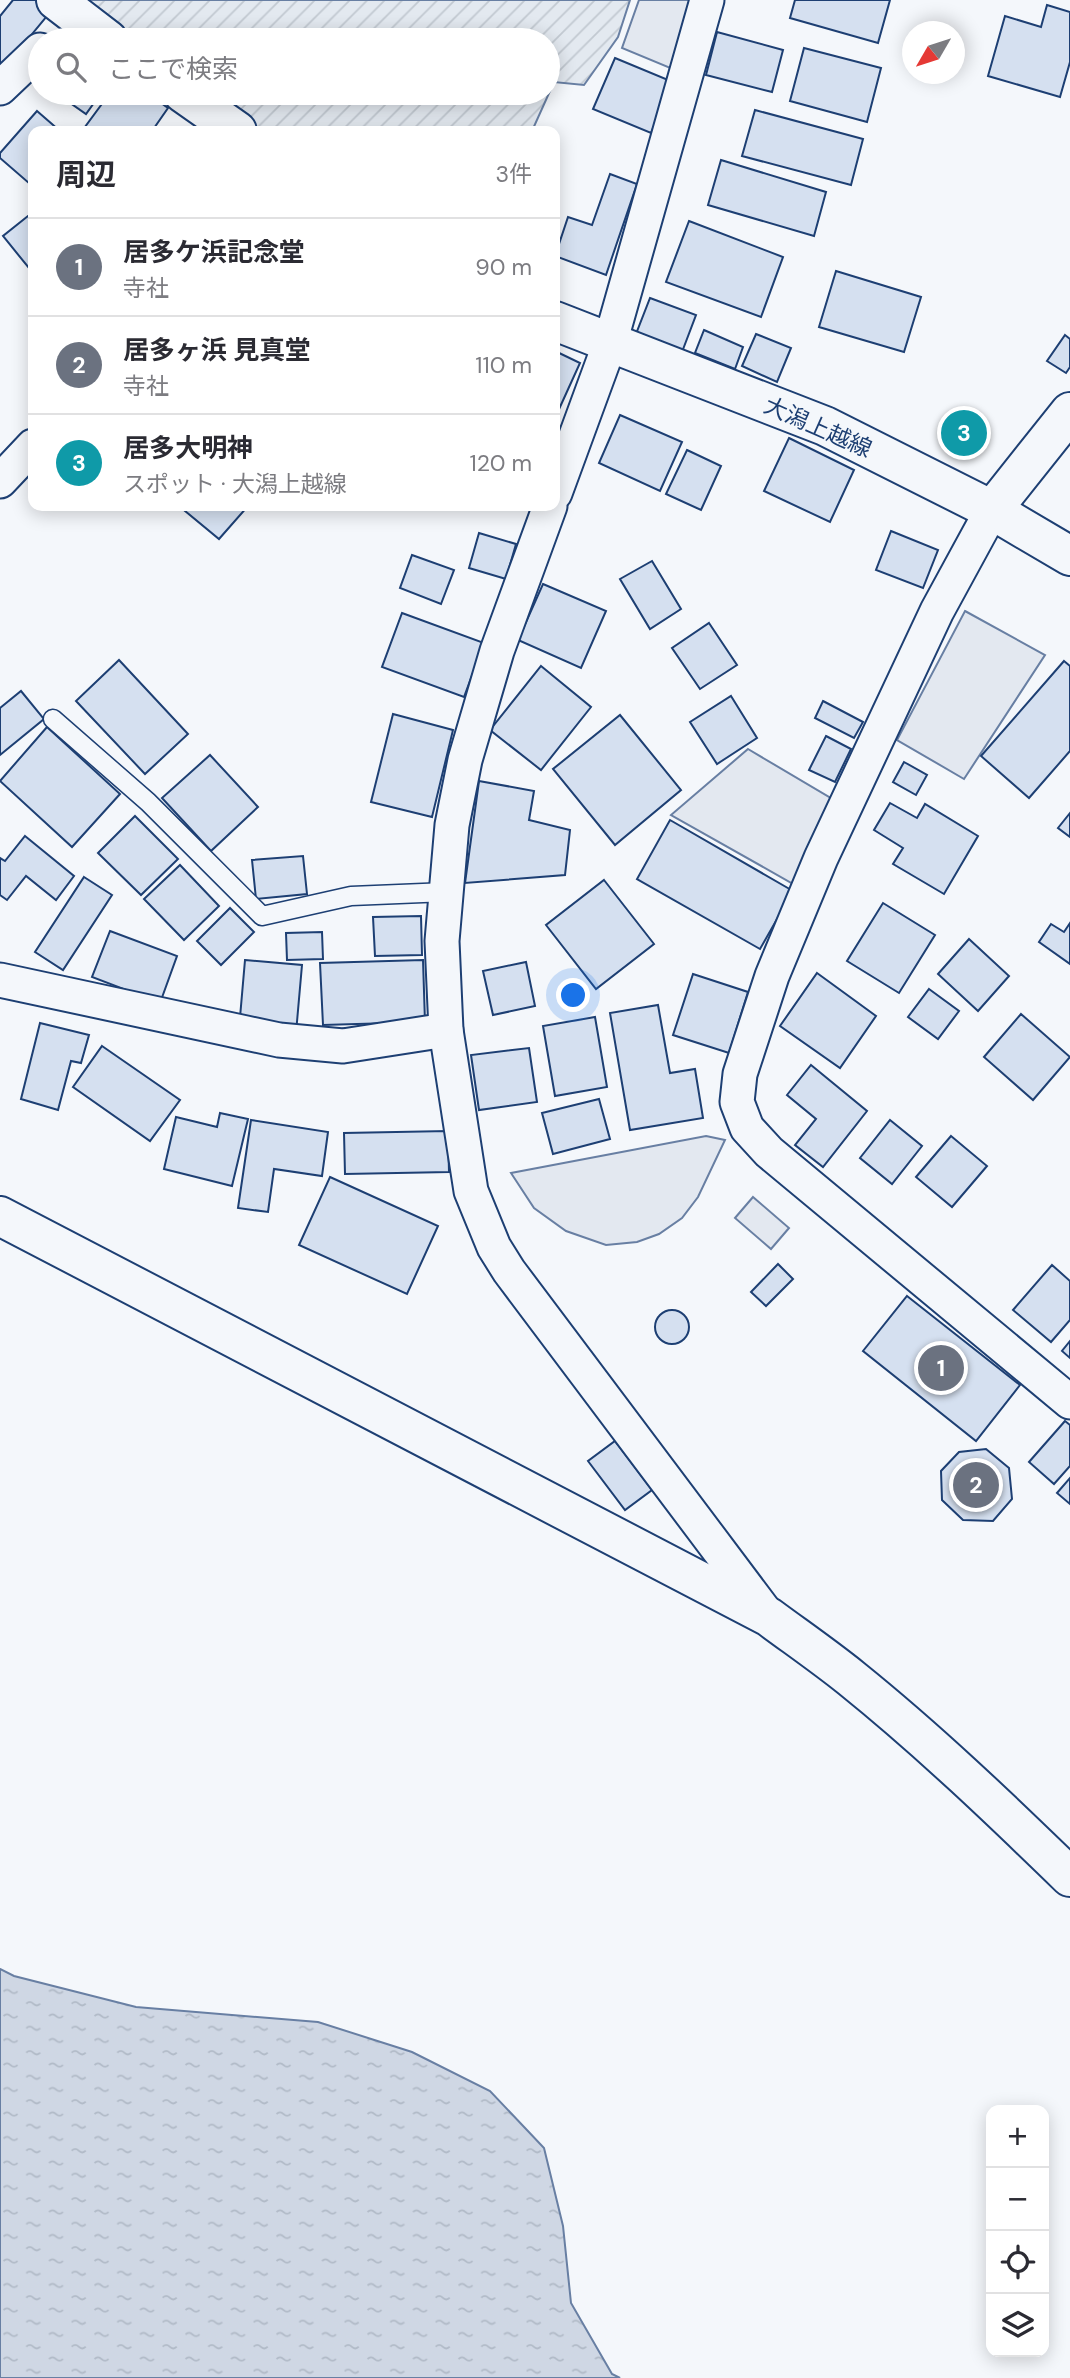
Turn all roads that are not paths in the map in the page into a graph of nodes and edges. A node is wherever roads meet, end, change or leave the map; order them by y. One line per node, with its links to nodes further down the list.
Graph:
1 (707, 0): 9 (street)
2 (60, 19): 3 (street)
3 (81, 28)
4 (28, 61): 5 (street)
5 (0, 88)
6 (200, 105): 7 (street)
7 (230, 126)
8 (560, 323): 9 (street, 大潟上越線)
9 (610, 343): 12 (street); 14 (street, 大潟上越線)
10 (1070, 412): 14 (street)
11 (28, 451): 13 (street)
12 (560, 479)
13 (0, 481)
14 (992, 510): 16 (street, 大潟上越線); 22 (street)
15 (548, 511): 18 (street)
16 (1070, 556)
17 (53, 719): 18 (lane)
18 (447, 892): 20 (street)
19 (0, 980): 20 (street)
20 (446, 1030): 23 (street)
21 (0, 1216): 23 (street)
22 (1070, 1402)
23 (769, 1617): 24 (street)
24 (1070, 1877)

